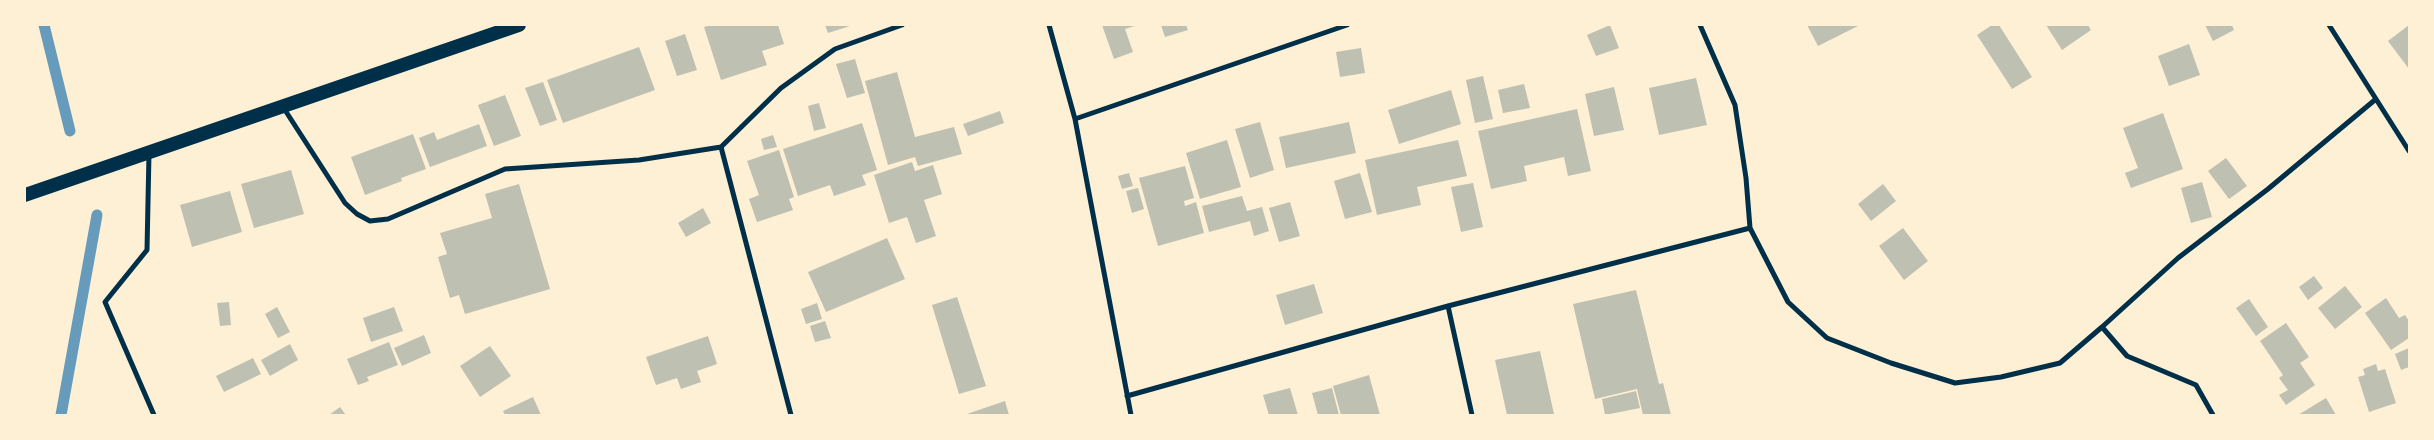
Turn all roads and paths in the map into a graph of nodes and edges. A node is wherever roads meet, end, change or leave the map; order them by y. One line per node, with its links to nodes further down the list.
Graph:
1 (520, 25): 8 (highway)
2 (902, 25): 10 (street)
3 (1048, 25): 9 (street)
4 (1347, 25): 9 (street)
5 (1700, 25): 14 (street)
6 (2329, 25): 7 (street)
7 (2376, 99): 11 (street); 16 (street)
8 (283, 105): 10 (street); 12 (highway)
9 (1075, 119): 17 (street)
10 (721, 147): 19 (street)
11 (2409, 151)
12 (149, 153): 13 (highway); 18 (street)
13 (25, 195)
14 (1750, 228): 15 (street); 16 (street)
15 (1448, 306): 17 (street); 21 (street)
16 (2102, 327): 22 (street)
17 (1127, 396): 20 (street)
18 (154, 415)
19 (791, 415)
20 (1132, 415)
21 (1472, 415)
22 (2213, 415)

